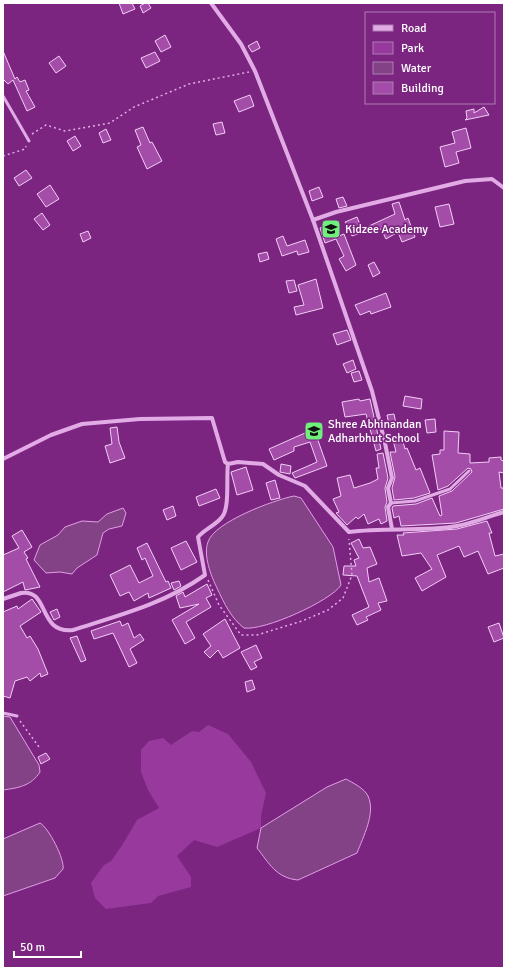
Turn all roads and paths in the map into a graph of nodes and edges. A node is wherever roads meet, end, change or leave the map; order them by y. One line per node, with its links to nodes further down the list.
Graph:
1 (211, 3): 2 (street)
2 (255, 71): 4 (path); 7 (street)
3 (3, 96): 4 (lane)
4 (29, 140): 5 (path)
5 (3, 156)
6 (504, 188): 7 (street)
7 (313, 220): 11 (street)
8 (3, 459): 9 (street)
9 (228, 464): 14 (street); 15 (street)
10 (469, 471): 11 (lane)
11 (391, 503): 13 (street)
12 (504, 512): 13 (street)
13 (392, 529): 14 (street)
14 (349, 532): 15 (path)
15 (205, 575): 16 (street)
16 (3, 599)
17 (3, 713): 18 (lane)
18 (16, 716): 19 (path)
19 (39, 748)

